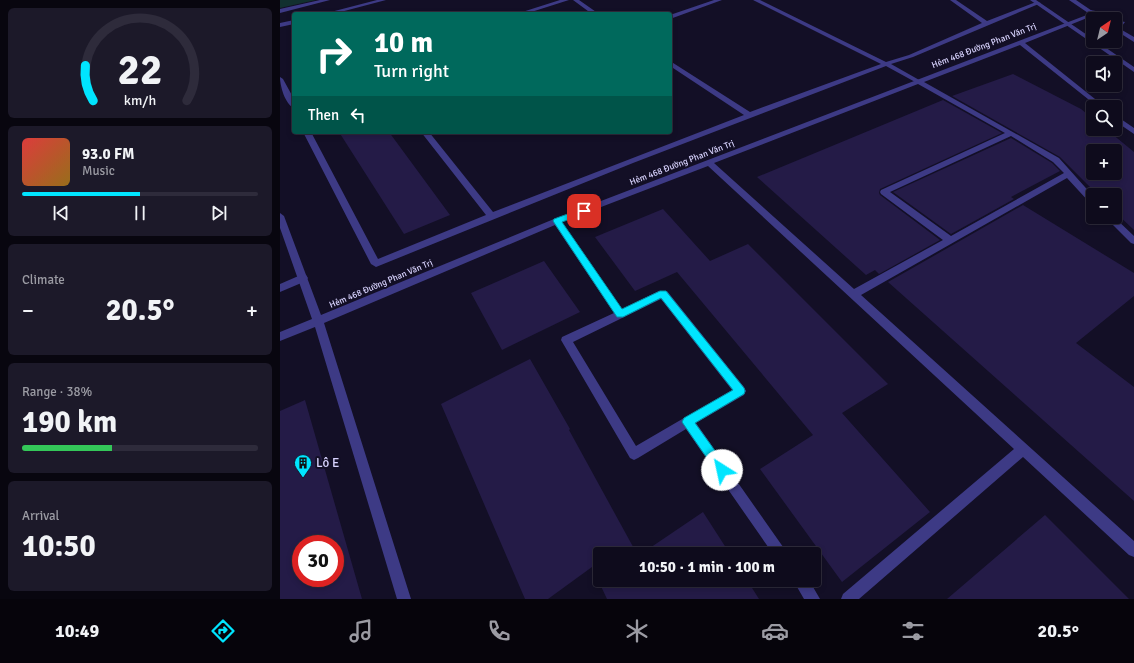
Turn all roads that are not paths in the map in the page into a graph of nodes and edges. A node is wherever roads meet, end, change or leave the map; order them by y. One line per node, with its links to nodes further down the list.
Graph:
1 (327, 0): 10 (street)
2 (383, 0): 11 (street)
3 (566, 0): 12 (street)
4 (576, 0): 13 (street)
5 (719, 0): 15 (street)
6 (756, 0): 25 (street)
7 (953, 0): 18 (street)
8 (1072, 0): 14 (street)
9 (1036, 2): 18 (street); 19 (street)
10 (280, 11)
11 (334, 12)
12 (526, 12)
13 (593, 12)
14 (1090, 12)
15 (672, 16)
16 (1086, 16): 19 (street, Hẻm 468 Đường Phan Văn Trị)
17 (292, 22): 20 (street)
18 (986, 23): 25 (street)
19 (1068, 24): 23 (street, Hẻm 468 Đường Phan Văn Trị); 26 (street)
20 (280, 25)
21 (1122, 32): 22 (street)
22 (1134, 40)
23 (1021, 43): 28 (street, Hẻm 468 Đường Phan Văn Trị); 29 (street)
24 (672, 64): 31 (street)
25 (886, 64): 28 (street); 31 (street)
26 (1134, 70)
27 (280, 79): 30 (street)
28 (919, 82): 34 (street); 37 (street, Hẻm 468 Đường Phan Văn Trị)
29 (1093, 100)
30 (292, 102)
31 (749, 115): 40 (street)
32 (1122, 123): 33 (street)
33 (1134, 132)
34 (1011, 133): 38 (street); 44 (street)
35 (309, 134): 40 (street)
36 (427, 134): 40 (street)
37 (709, 163): 42 (street, Hẻm 468 Đường Phan Văn Trị); 48 (street)
38 (1068, 174): 39 (street); 44 (street)
39 (1086, 193)
40 (491, 215)
41 (280, 216): 46 (street)
42 (557, 221): 49 (street); 50 (street, Hẻm 468 Đường Phan Văn Trị)
43 (1116, 224): 45 (street)
44 (950, 240): 48 (street)
45 (1134, 241)
46 (304, 278): 47 (street); 50 (street)
47 (280, 288)
48 (854, 294): 53 (street)
49 (620, 314): 52 (street); 52 (street)
50 (318, 321): 51 (street, Hẻm 468 Đường Phan Văn Trị); 57 (street)
51 (280, 337)
52 (688, 422): 54 (street)
53 (1024, 449): 55 (street); 59 (street)
54 (776, 547)
55 (1134, 550)
56 (805, 587): 58 (street)
57 (404, 599)
58 (813, 599)
59 (848, 599)

